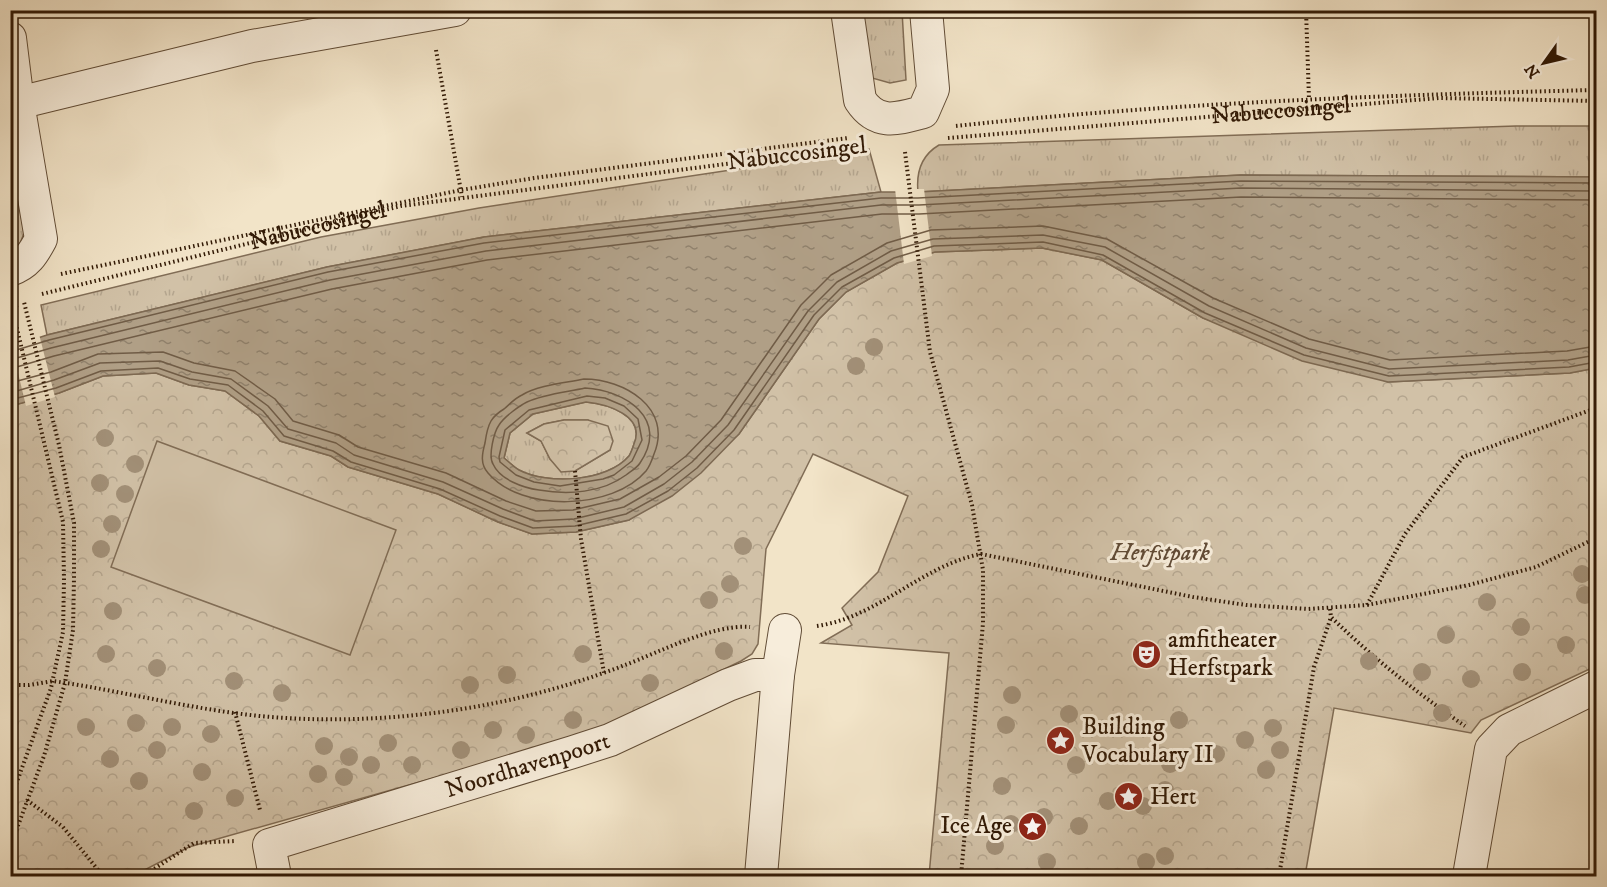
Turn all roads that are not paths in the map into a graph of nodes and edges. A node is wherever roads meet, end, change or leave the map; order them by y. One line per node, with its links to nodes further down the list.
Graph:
1 (847, 10): 2 (street)
2 (926, 10)
3 (438, 12): 5 (street)
4 (10, 38): 5 (street)
5 (18, 103): 6 (street)
6 (10, 270)
7 (785, 630): 8 (street)
8 (778, 675): 10 (street, Noordhavenpoort); 11 (street)
9 (1596, 687): 12 (street)
10 (276, 876)
11 (761, 876)
12 (1469, 876)

